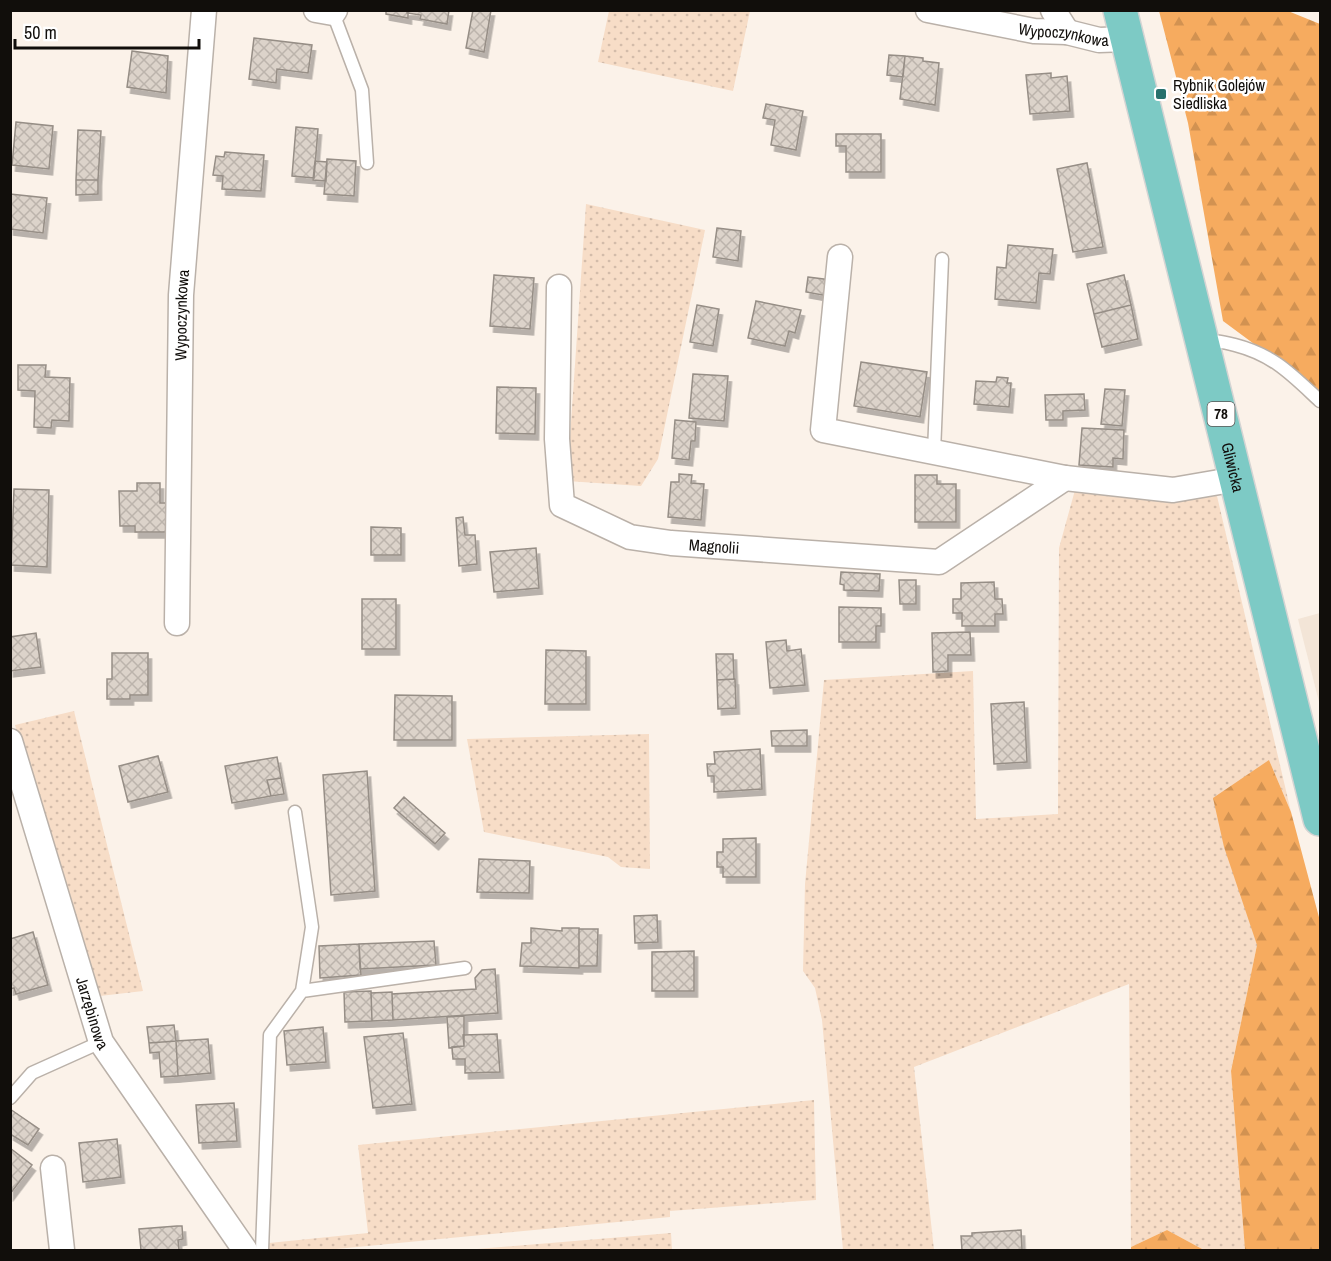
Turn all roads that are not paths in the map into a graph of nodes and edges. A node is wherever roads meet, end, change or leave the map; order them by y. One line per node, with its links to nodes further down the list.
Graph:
1 (204, 10): 16 (street, Wypoczynkowa)
2 (928, 10): 6 (street, Wypoczynkowa)
3 (1053, 10): 6 (street)
4 (328, 11): 7 (lane)
5 (1124, 25): 6 (street, Wypoczynkowa); 11 (main road, Gliwicka / 78)
6 (1067, 32)
7 (368, 163)
8 (840, 256): 13 (street)
9 (942, 259): 13 (lane)
10 (559, 287): 14 (street, Magnolii)
11 (1203, 342): 12 (lane); 15 (main road, Gliwicka / 78)
12 (1320, 401)
13 (934, 452): 14 (street)
14 (1065, 478): 15 (street)
15 (1237, 479): 19 (main road, Gliwicka / 78)
16 (177, 623)
17 (10, 741): 22 (street, Jarzębinowa)
18 (295, 812): 21 (lane)
19 (1320, 819)
20 (465, 969): 21 (lane)
21 (302, 991): 27 (lane)
22 (101, 1042): 23 (lane); 26 (street, Jarzębinowa)
23 (10, 1098)
24 (53, 1168): 25 (street)
25 (62, 1251)
26 (244, 1251)
27 (262, 1251)

